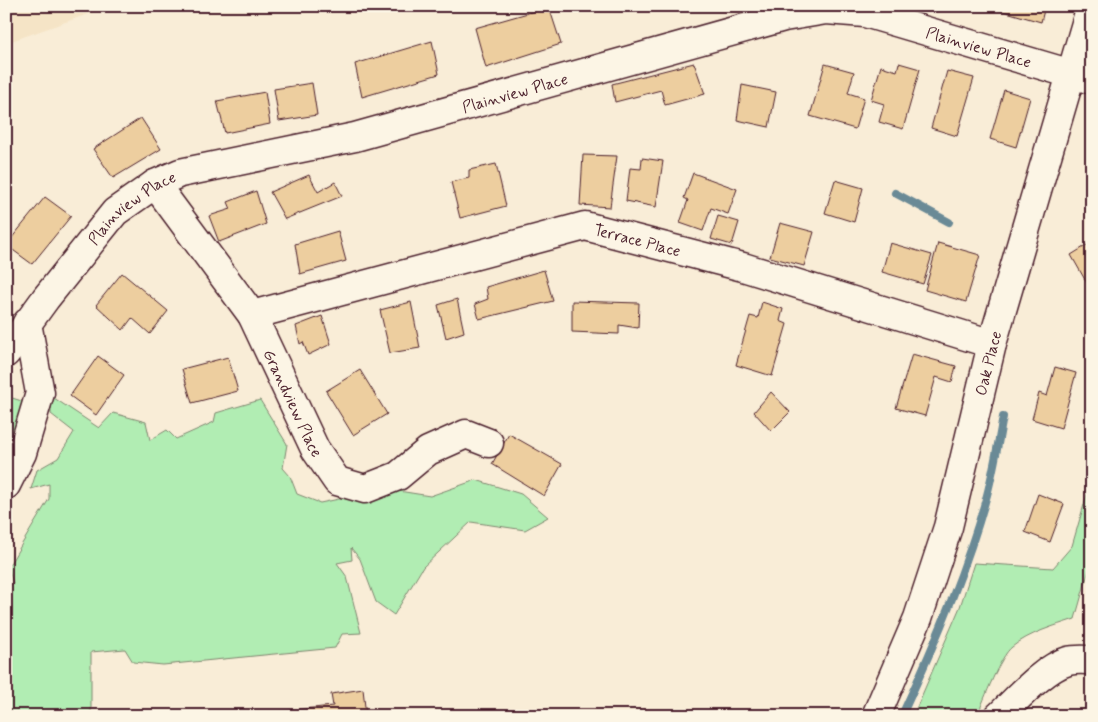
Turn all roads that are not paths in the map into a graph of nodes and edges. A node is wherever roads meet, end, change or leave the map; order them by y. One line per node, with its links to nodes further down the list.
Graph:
1 (1091, 6): 3 (street, Oak Place)
2 (847, 9): 3 (street, Plainview Place); 4 (street, Plainview Place)
3 (1081, 77): 7 (street, Oak Place)
4 (155, 184): 5 (street, Grandview Place); 6 (street, Plainview Place)
5 (252, 315): 7 (street, Terrace Place); 9 (street, Grandview Place)
6 (27, 323): 8 (street, Plainview Place); 10 (street)
7 (992, 344): 12 (street, Oak Place)
8 (6, 353)
9 (489, 443)
10 (6, 485)
11 (1092, 660): 13 (street)
12 (876, 716)
13 (999, 716)

